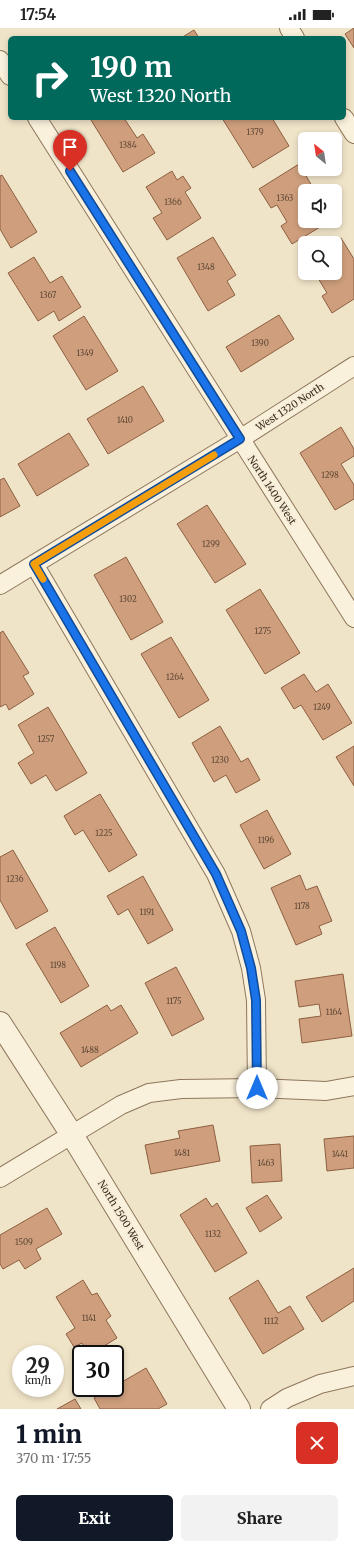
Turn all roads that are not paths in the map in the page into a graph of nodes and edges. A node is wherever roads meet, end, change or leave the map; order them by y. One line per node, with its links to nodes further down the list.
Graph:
1 (0, 60): 2 (street)
2 (8, 73)
3 (38, 120): 7 (street, North 1400 West)
4 (345, 120): 5 (street)
5 (354, 134)
6 (354, 366): 7 (street, West 1320 North)
7 (240, 439): 8 (street, West 1320 North); 10 (street, North 1400 West)
8 (34, 564): 9 (street, West 1320 North); 13 (street)
9 (0, 585)
10 (354, 618)
11 (0, 1024): 14 (street, North 1500 West)
12 (354, 1086): 13 (street)
13 (257, 1088): 14 (street)
14 (72, 1135): 15 (street); 17 (street, North 1500 West)
15 (0, 1178)
16 (354, 1376): 18 (street)
17 (239, 1409)
18 (270, 1409)

